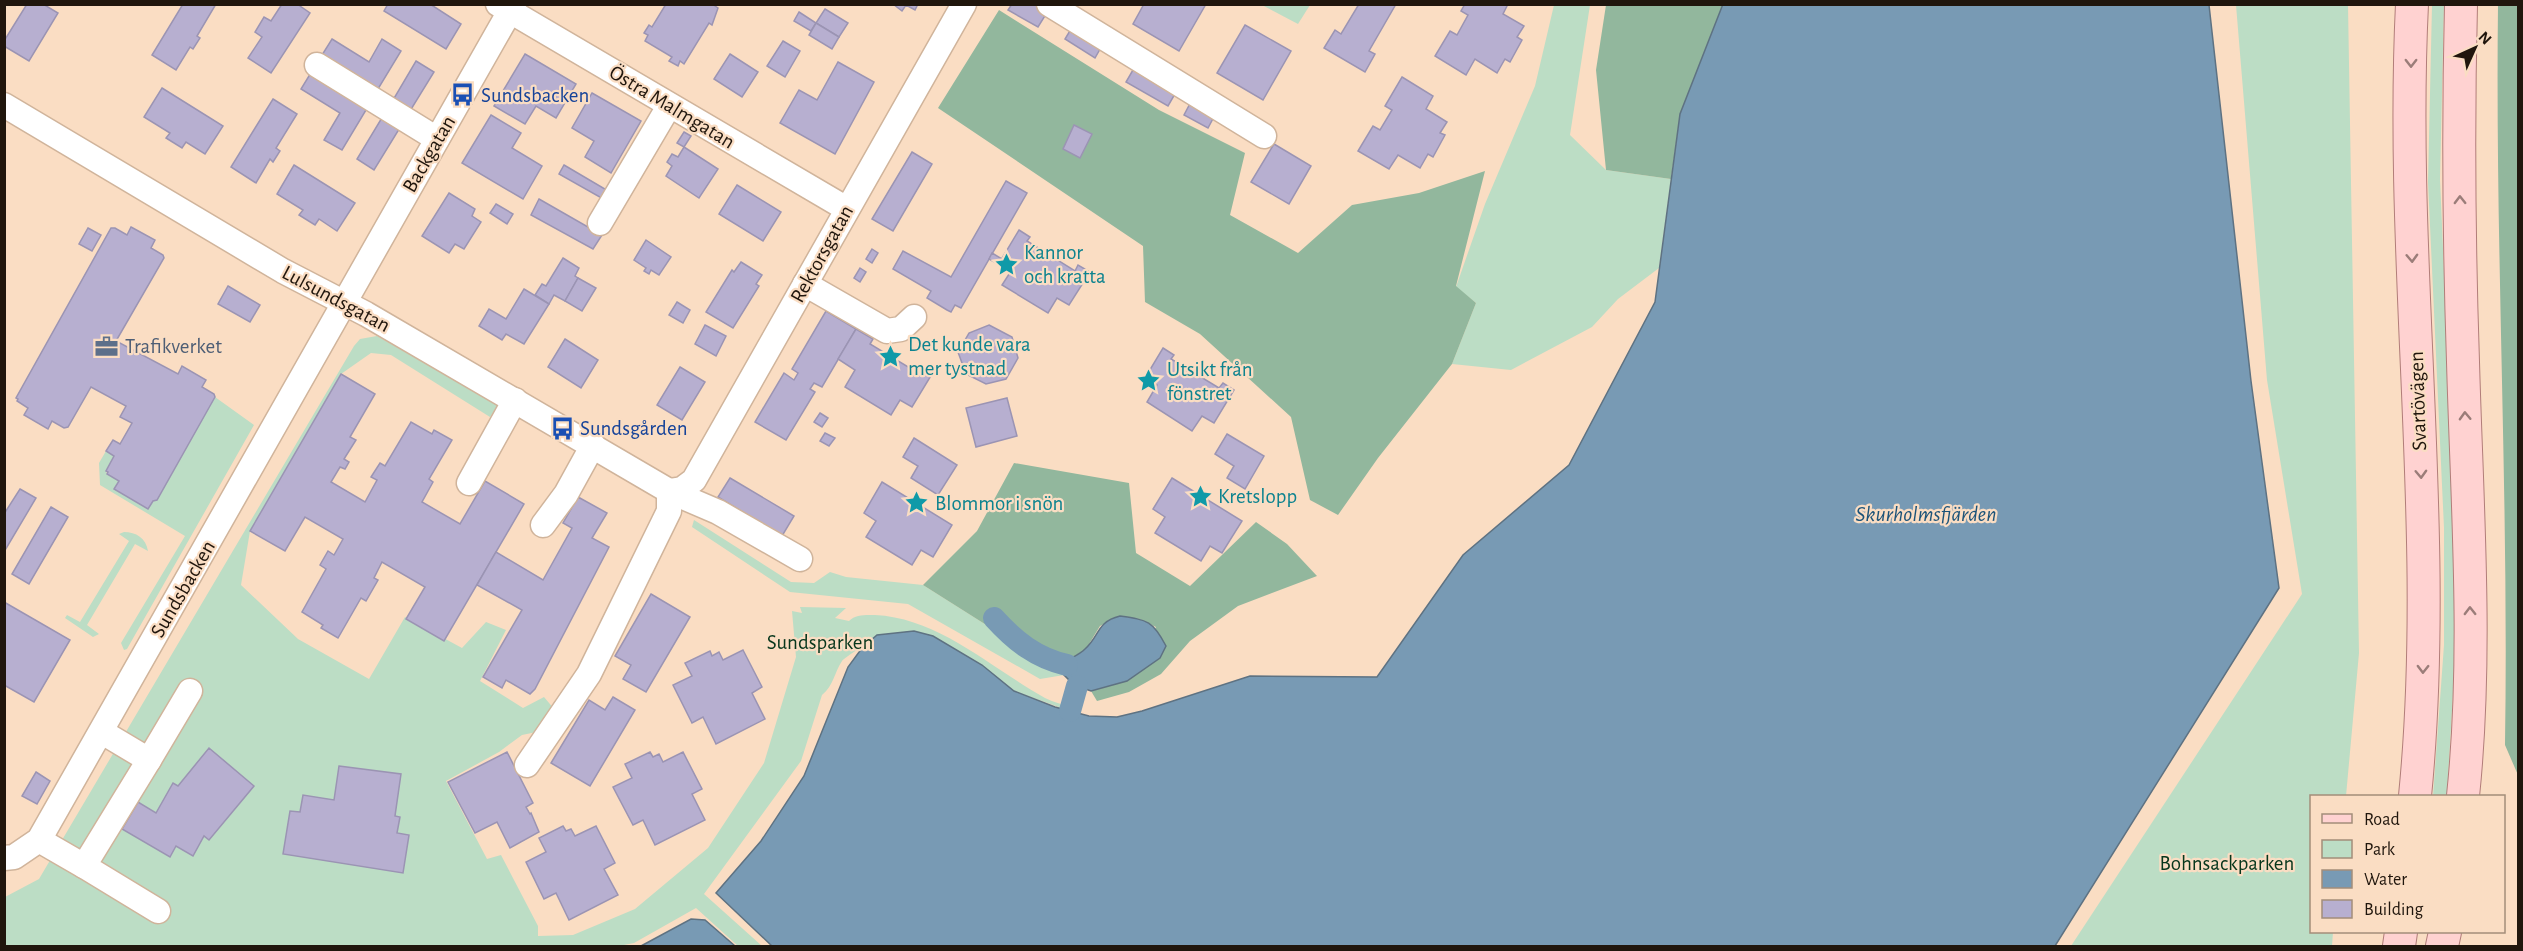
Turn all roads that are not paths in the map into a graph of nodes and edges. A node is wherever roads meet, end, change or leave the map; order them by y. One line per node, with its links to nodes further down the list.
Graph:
1 (963, 4): 11 (street, Rektorsgatan)
2 (1049, 4): 9 (street)
3 (2412, 4): 26 (main road, Svartövägen, one-way to 26)
4 (2461, 4): 27 (main road, one-way to 4)
5 (507, 7): 8 (street, Östra Malmgatan); 10 (street, Backgatan)
6 (316, 65): 10 (street)
7 (4, 105): 14 (street, Lulsundsgatan)
8 (669, 106): 11 (street, Östra Malmgatan); 12 (street)
9 (1264, 136)
10 (437, 139): 14 (street, Backgatan)
11 (847, 209): 13 (street, Rektorsgatan)
12 (600, 223)
13 (805, 285): 15 (street); 19 (street, Rektorsgatan)
14 (344, 303): 16 (street, Lulsundsgatan); 23 (street, Sundsbacken)
15 (914, 317)
16 (515, 400): 17 (street, Lulsundsgatan); 18 (street)
17 (593, 445): 19 (street, Lulsundsgatan); 20 (street)
18 (469, 483)
19 (669, 491): 21 (street, Lulsundsgatan); 25 (street)
20 (543, 525)
21 (800, 559)
22 (190, 691): 24 (street)
23 (102, 732): 24 (street); 28 (street, Sundsbacken)
24 (149, 760): 30 (street)
25 (527, 765)
26 (2415, 795)
27 (2463, 795)
28 (39, 840): 29 (street, Sundsbacken); 30 (street)
29 (4, 858)
30 (84, 866): 31 (street)
31 (158, 911)

